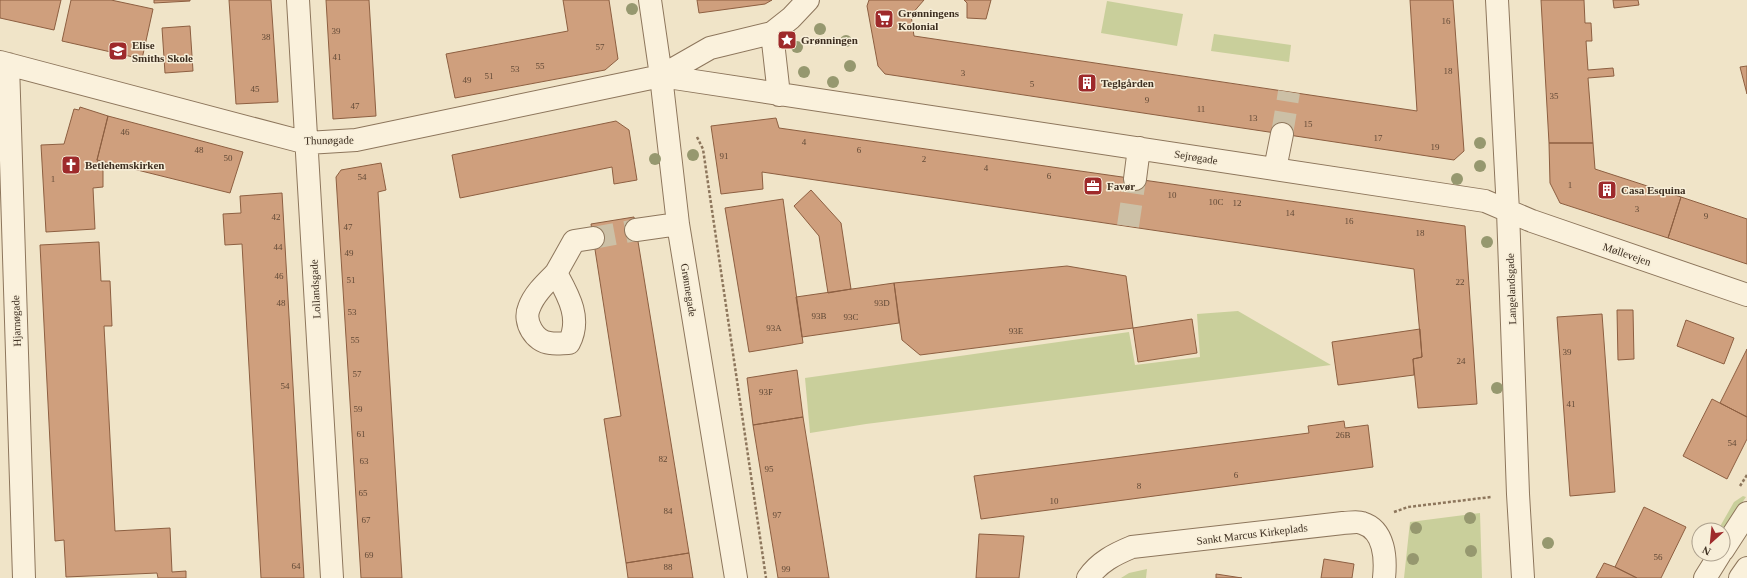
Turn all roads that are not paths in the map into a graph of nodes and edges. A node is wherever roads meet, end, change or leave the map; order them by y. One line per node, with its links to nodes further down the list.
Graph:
1 (298, 0): 10 (street, Lollandsgade)
2 (650, 0): 7 (street, Grønnegade)
3 (808, 0): 5 (street)
4 (1497, 0): 14 (street, Langelandsgade)
5 (772, 33): 7 (street); 8 (street)
6 (4, 63): 10 (street, Thunøgade); 24 (street, Hjarnøgade)
7 (661, 76): 8 (street); 10 (street, Thunøgade); 15 (street, Grønnegade)
8 (779, 95): 11 (street, Sejrøgade)
9 (1282, 134): 12 (street)
10 (307, 143): 25 (street, Lollandsgade)
11 (1139, 148): 12 (street, Sejrøgade); 13 (street)
12 (1275, 169): 14 (street, Sejrøgade)
13 (1135, 179)
14 (1508, 211): 19 (street, Møllevejen); 29 (street, Langelandsgade)
15 (678, 224): 16 (street); 26 (street, Grønnegade)
16 (636, 230)
17 (593, 238): 18 (street)
18 (556, 273)
19 (1747, 295)
20 (1747, 513): 21 (street)
21 (1731, 538)
22 (1715, 562): 30 (street)
23 (1747, 568): 31 (street)
24 (24, 578)
25 (332, 578)
26 (736, 578)
27 (1088, 578): 28 (street, Sankt Marcus Kirkeplads)
28 (1384, 578)
29 (1523, 578)
30 (1705, 578)
31 (1740, 578)

